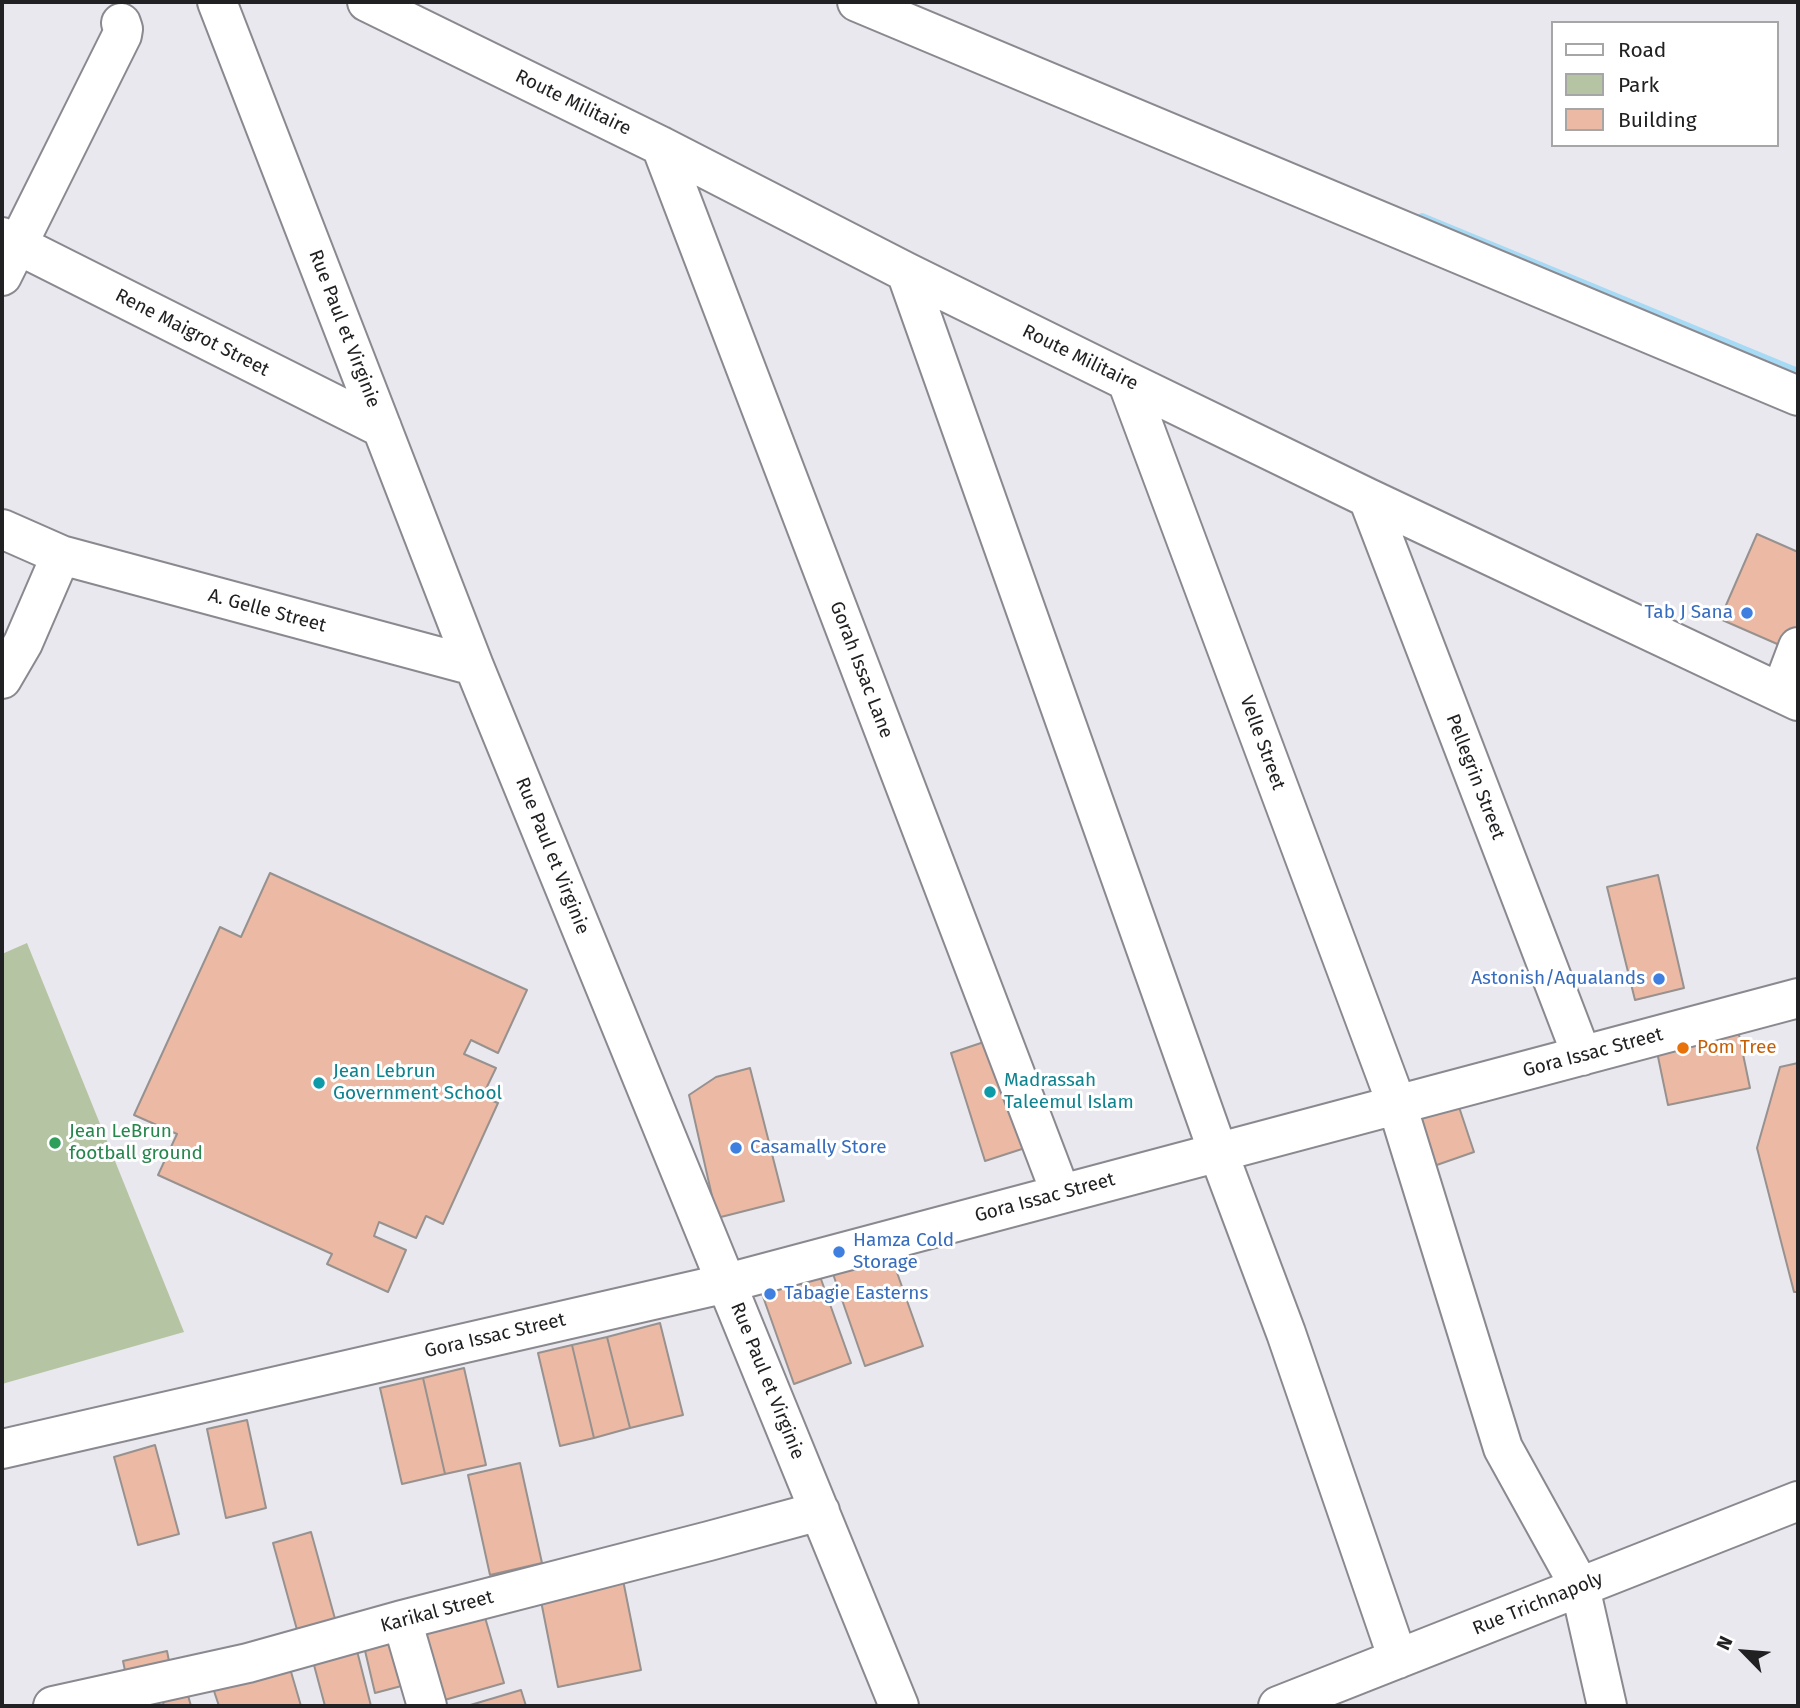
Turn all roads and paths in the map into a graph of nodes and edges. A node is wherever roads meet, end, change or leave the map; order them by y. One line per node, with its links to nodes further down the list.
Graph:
1 (217, 2): 10 (street, Rue Paul et Virginie)
2 (367, 2): 5 (street, Route Militaire)
3 (857, 2): 9 (street)
4 (121, 23): 6 (street)
5 (661, 146): 7 (street, Route Militaire); 22 (street, Gorah Issac Lane)
6 (7, 253): 10 (street, Rene Maigrot Street)
7 (906, 272): 8 (street, Route Militaire); 21 (street)
8 (1127, 381): 11 (street, Route Militaire); 20 (street, Velle Street)
9 (1798, 396)
10 (382, 428): 15 (street, Rue Paul et Virginie)
11 (1368, 498): 17 (street, Route Militaire); 19 (street, Pellegrin Street)
12 (2, 529): 13 (street, A. Gelle Street)
13 (61, 555): 15 (street, A. Gelle Street); 16 (street)
14 (1798, 647): 17 (street)
15 (474, 666): 23 (street, Rue Paul et Virginie)
16 (2, 679)
17 (1789, 697)
18 (1798, 998): 19 (street, Gora Issac Street)
19 (1582, 1056): 20 (street, Gora Issac Street)
20 (1397, 1105): 21 (street, Gora Issac Street); 27 (street, Velle Street)
21 (1218, 1152): 22 (street, Gora Issac Street); 29 (street)
22 (1061, 1194): 23 (street, Gora Issac Street)
23 (727, 1283): 24 (street, Gora Issac Street); 26 (street, Rue Paul et Virginie)
24 (2, 1449)
25 (1798, 1501): 27 (street, Rue Trichnapoly)
26 (820, 1511): 28 (street, Karikal Street); 33 (street, Rue Paul et Virginie)
27 (1580, 1587): 29 (street, Rue Trichnapoly); 35 (street, Velle Street)
28 (402, 1620): 30 (street, Karikal Street); 32 (street)
29 (1398, 1659): 34 (street, Rue Trichnapoly)
30 (195, 1692): 31 (street, Karikal Street)
31 (53, 1706)
32 (427, 1706)
33 (899, 1706)
34 (1278, 1706)
35 (1606, 1706)

